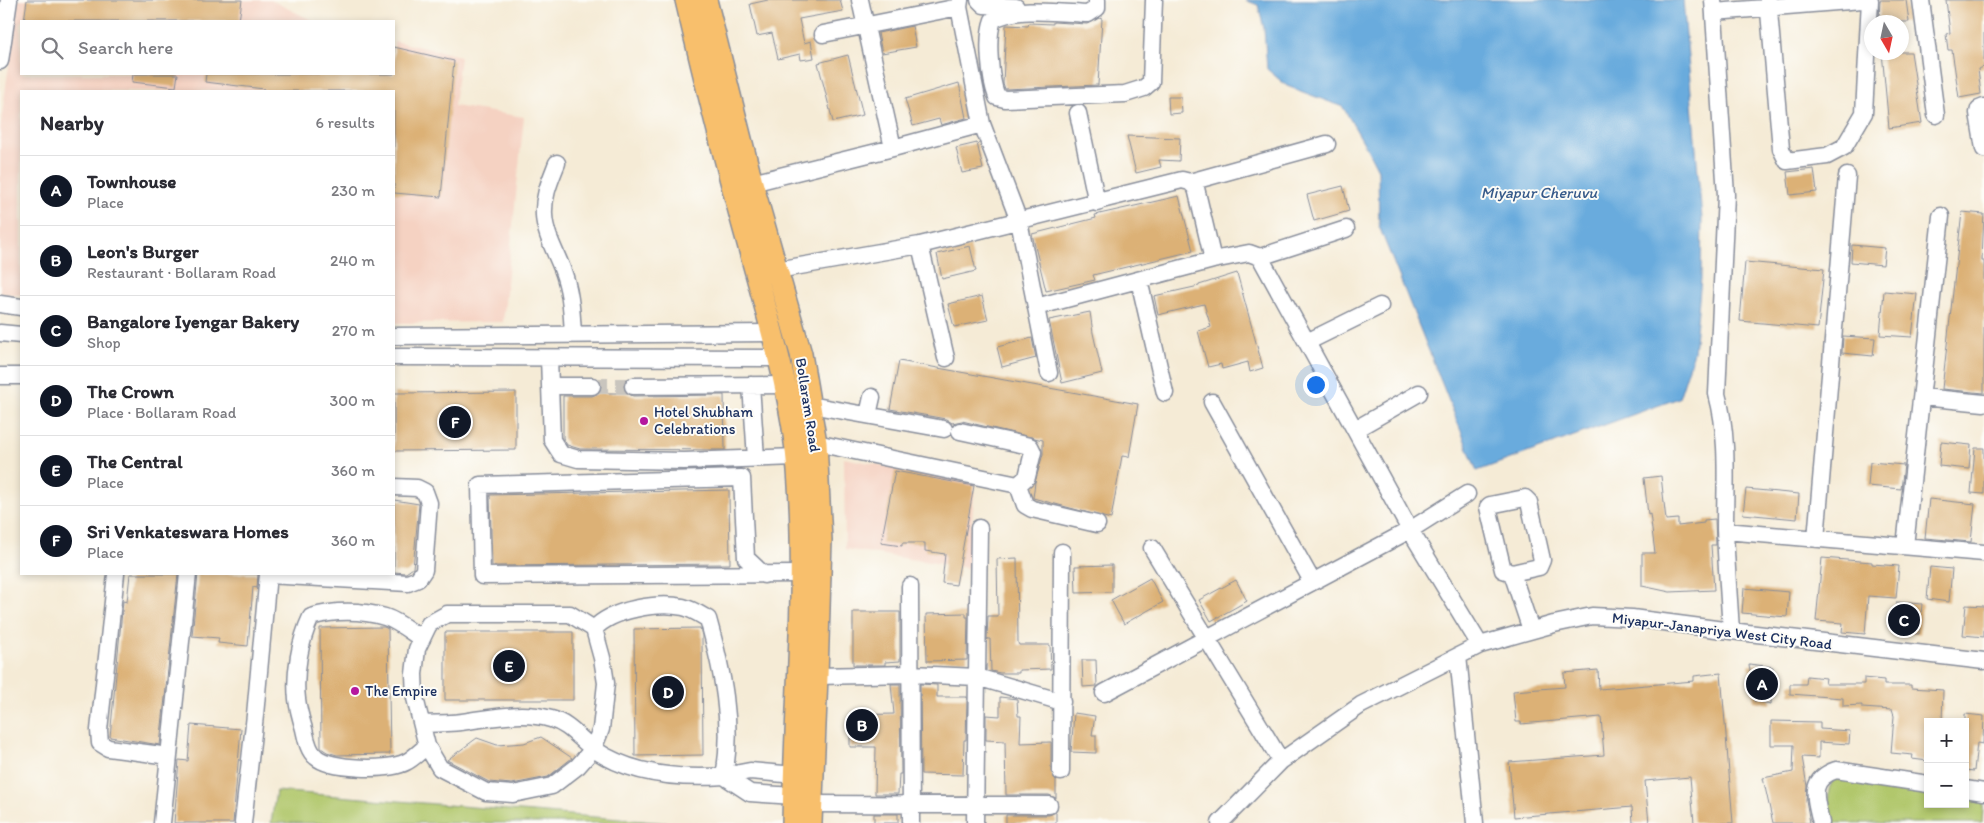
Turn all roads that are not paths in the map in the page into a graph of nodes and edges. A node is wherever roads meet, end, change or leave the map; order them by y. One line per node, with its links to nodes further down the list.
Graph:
1 (9, 0): 19 (street)
2 (686, 0): 47 (main road, Bollaram Road)
3 (706, 0): 32 (main road, Bollaram Road)
4 (860, 0): 15 (street)
5 (979, 0): 6 (street)
6 (1090, 0)
7 (1097, 0): 17 (street)
8 (1154, 0): 20 (street)
9 (1862, 0): 13 (street)
10 (1870, 0): 13 (street)
11 (1921, 0): 24 (street)
12 (960, 3): 15 (street); 18 (street)
13 (1768, 4): 14 (street)
14 (1714, 6): 82 (street)
15 (866, 25): 16 (street); 27 (street)
16 (823, 34)
17 (990, 53): 18 (street); 20 (street)
18 (969, 55): 21 (street)
19 (0, 61)
20 (997, 97): 21 (street)
21 (977, 101): 25 (street)
22 (1984, 107): 28 (street)
23 (1078, 113): 33 (street)
24 (1936, 115)
25 (982, 124): 27 (street); 35 (street)
26 (1327, 144): 31 (street)
27 (893, 148): 32 (street)
28 (1984, 149)
29 (557, 163): 49 (street)
30 (1847, 176): 83 (street)
31 (1190, 182): 33 (street); 39 (street)
32 (752, 183): 40 (main road, Bollaram Road)
33 (1096, 203): 35 (street)
34 (1941, 216): 67 (street)
35 (1019, 222): 37 (street); 45 (street)
36 (1346, 229): 38 (street)
37 (920, 245): 40 (street); 56 (street)
38 (1260, 257): 39 (street); 51 (street)
39 (1213, 260): 41 (street)
40 (777, 270): 70 (main road, Bollaram Road)
41 (1138, 280): 45 (street); 64 (street)
42 (0, 304): 43 (street)
43 (20, 306)
44 (1380, 306): 51 (street)
45 (1036, 307): 57 (street)
46 (0, 333): 48 (street)
47 (772, 333): 49 (street); 55 (main road, Bollaram Road)
48 (20, 335)
49 (573, 335): 50 (street)
50 (395, 336)
51 (1307, 342): 72 (street)
52 (395, 357): 53 (street)
53 (549, 358): 54 (street); 61 (street)
54 (644, 358): 55 (street); 63 (street)
55 (778, 358): 60 (main road, Bollaram Road)
56 (946, 358)
57 (1049, 373)
58 (0, 376): 59 (street)
59 (20, 376)
60 (784, 385): 63 (street); 74 (main road, Bollaram Road)
61 (550, 386): 62 (street); 75 (street)
62 (592, 386)
63 (751, 386): 75 (street)
64 (1165, 393)
65 (1419, 393): 72 (street)
66 (872, 397): 71 (street)
67 (1922, 397): 69 (street); 84 (street)
68 (1212, 402): 95 (street)
69 (1984, 403)
70 (810, 405): 71 (street); 73 (main road, Bollaram Road)
71 (868, 415): 76 (street)
72 (1356, 429): 81 (street)
73 (816, 443): 76 (street); 106 (main road, Bollaram Road)
74 (796, 457): 75 (street); 89 (main road, Bollaram Road)
75 (756, 458)
76 (1018, 485): 79 (street)
77 (395, 487): 93 (street)
78 (1467, 494): 81 (street)
79 (1097, 524)
80 (979, 528): 107 (street)
81 (1410, 530): 95 (street); 102 (street)
82 (1725, 531): 83 (street); 99 (street)
83 (1816, 539): 84 (street)
84 (1905, 546): 87 (street)
85 (1152, 548): 101 (street)
86 (1062, 552): 109 (street)
87 (1984, 553)
88 (1512, 573): 88 (street); 98 (street)
89 (800, 574): 94 (street); 116 (main road, Bollaram Road)
90 (116, 575): 113 (street)
91 (188, 575): 113 (street)
92 (268, 575): 126 (street)
93 (284, 575)
94 (764, 575): 94 (street)
95 (1312, 581): 101 (street)
96 (910, 586): 105 (street)
97 (594, 629): 100 (street); 112 (street); 117 (street)
98 (1531, 630): 99 (street, Miyapur-Janapriya West City Road); 102 (street, Miyapur-Janapriya West City Road)
99 (1731, 632): 104 (street, Miyapur-Janapriya West City Road)
100 (422, 639): 110 (street); 111 (street)
101 (1207, 639): 108 (street); 114 (street)
102 (1480, 645): 103 (street, Miyapur-Janapriya West City Road)
103 (1458, 656): 114 (street, Miyapur-Janapriya West City Road); 131 (street)
104 (1984, 661)
105 (911, 674): 106 (street); 107 (street); 122 (street)
106 (817, 676): 124 (main road, Bollaram Road)
107 (977, 678): 109 (street); 121 (street)
108 (1104, 693)
109 (1062, 702): 115 (street)
110 (422, 724): 111 (street); 112 (street)
111 (427, 746): 112 (street)
112 (593, 749): 117 (street)
113 (169, 756): 125 (street)
114 (1281, 761): 130 (street, Miyapur-Janapriya West City Road)
115 (1061, 772)
116 (795, 774): 117 (street); 124 (main road, Bollaram Road)
117 (724, 776): 124 (street)
118 (1924, 783): 132 (street)
119 (1969, 790): 120 (street)
120 (1984, 792)
121 (974, 804): 122 (street); 123 (street); 129 (street)
122 (912, 805): 124 (street); 128 (street)
123 (1049, 805)
124 (805, 808): 127 (main road, Bollaram Road)
125 (162, 823)
126 (242, 823)
127 (793, 823)
128 (911, 823)
129 (975, 823)
130 (1220, 823)
131 (1476, 823)
132 (1821, 823)

